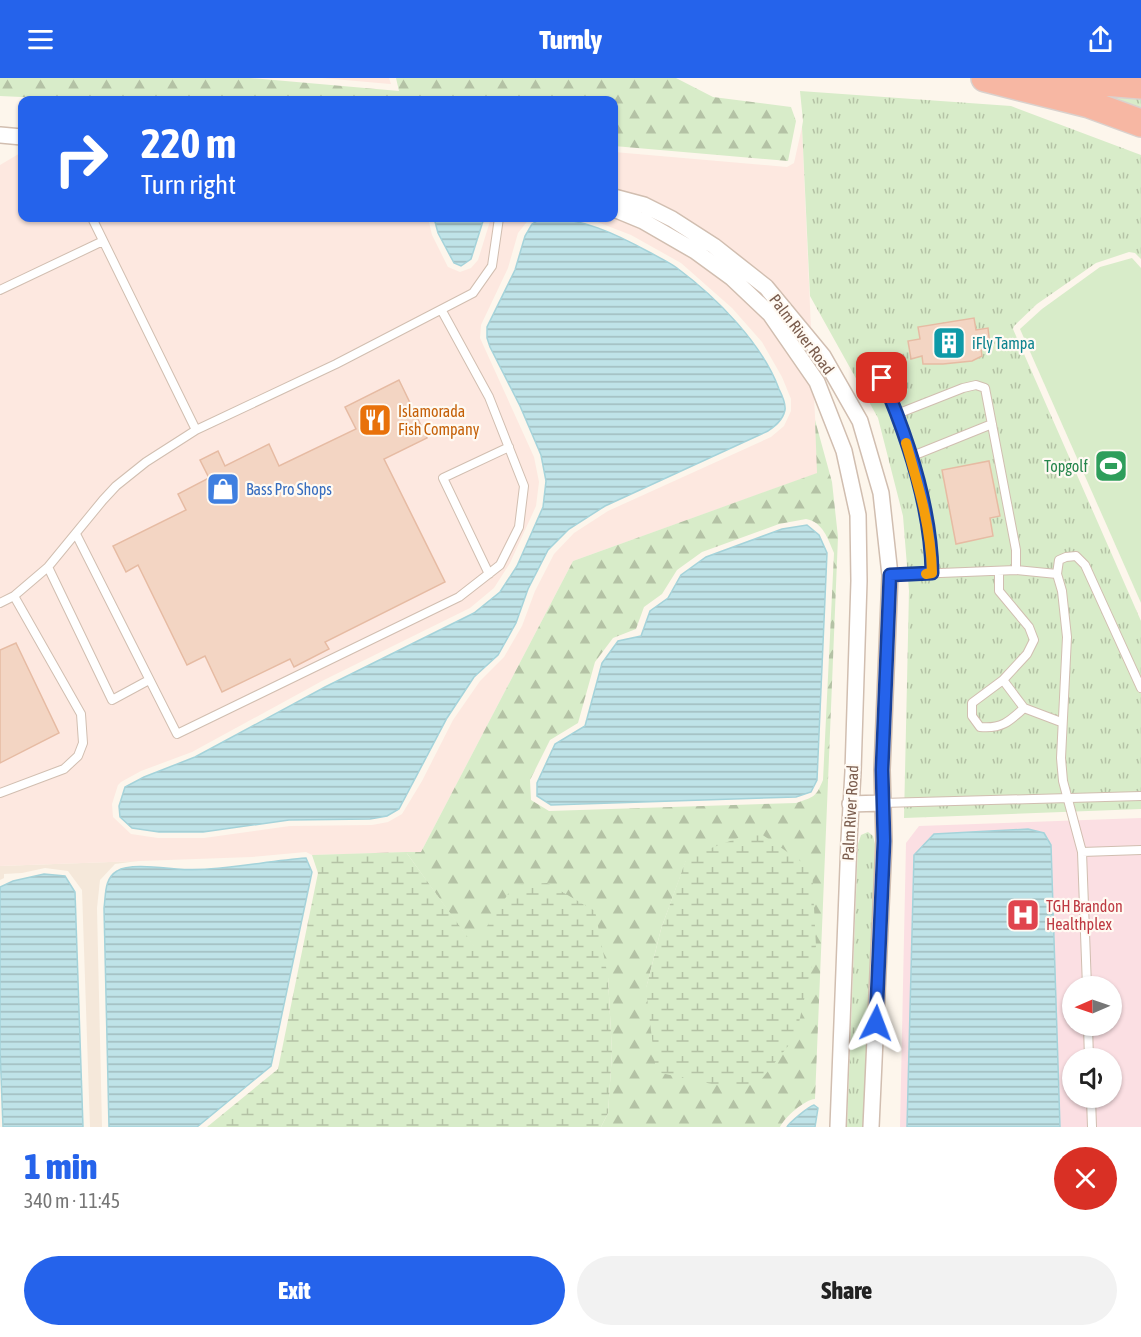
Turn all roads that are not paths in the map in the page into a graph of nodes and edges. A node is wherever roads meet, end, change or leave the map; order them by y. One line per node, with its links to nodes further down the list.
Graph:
1 (985, 78): 4 (highway)
2 (1053, 78): 3 (highway)
3 (1141, 85)
4 (1141, 123)
5 (0, 135): 6 (street)
6 (18, 137)
7 (618, 198): 27 (street, Palm River Road)
8 (618, 211): 39 (street, Palm River Road)
9 (94, 222): 11 (lane)
10 (500, 222): 13 (lane)
11 (103, 241): 12 (lane); 17 (lane)
12 (0, 290)
13 (442, 310): 17 (lane); 18 (lane)
14 (882, 378): 15 (lane)
15 (897, 414): 16 (lane); 19 (lane)
16 (992, 424): 19 (lane); 22 (lane)
17 (196, 430): 20 (lane)
18 (509, 447): 25 (lane); 25 (lane)
19 (910, 457): 24 (lane)
20 (76, 534): 21 (lane); 30 (lane)
21 (48, 567): 28 (lane); 30 (lane)
22 (1016, 570): 23 (lane); 26 (lane)
23 (999, 571): 24 (lane); 31 (lane)
24 (932, 573): 27 (lane)
25 (489, 574): 30 (lane)
26 (1057, 574): 32 (lane); 34 (lane)
27 (890, 575): 38 (street, Palm River Road)
28 (15, 596): 29 (lane); 35 (lane)
29 (0, 603)
30 (149, 680)
31 (1003, 680): 33 (lane); 33 (lane)
32 (1141, 688)
33 (1024, 708): 34 (lane)
34 (1061, 722): 37 (lane)
35 (0, 793)
36 (1141, 796): 37 (lane)
37 (1069, 797): 38 (lane); 41 (lane)
38 (882, 803): 39 (street); 45 (street, Palm River Road)
39 (850, 804): 44 (street, Palm River Road)
40 (1141, 850): 41 (lane)
41 (1082, 852): 42 (lane)
42 (1087, 976)
43 (1091, 1108): 46 (lane)
44 (838, 1127)
45 (871, 1127)
46 (1092, 1127)

